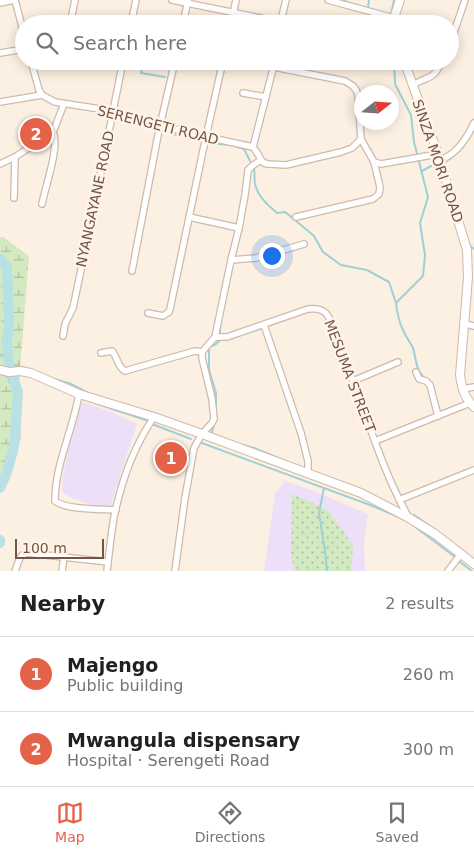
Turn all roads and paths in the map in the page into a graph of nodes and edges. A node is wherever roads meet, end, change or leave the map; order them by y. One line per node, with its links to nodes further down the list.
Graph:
1 (15, 0): 11 (street); 13 (street)
2 (76, 0): 14 (street)
3 (136, 0): 15 (street)
4 (172, 0): 10 (street)
5 (236, 0): 12 (street)
6 (286, 0): 18 (street)
7 (328, 0): 19 (street)
8 (400, 0): 20 (street)
9 (465, 0): 21 (street)
10 (188, 2): 12 (street); 16 (street)
11 (0, 3)
12 (233, 13): 17 (street)
13 (19, 15)
14 (72, 15)
15 (133, 15)
16 (185, 15)
17 (242, 15)
18 (282, 15)
19 (375, 15)
20 (396, 15)
21 (459, 18)
22 (15, 51): 23 (street)
23 (0, 54)
24 (33, 70): 34 (street)
25 (121, 70): 38 (street, NYANGAYANE ROAD)
26 (172, 70): 40 (street)
27 (221, 70): 42 (street)
28 (273, 70): 35 (street)
29 (299, 70): 43 (street)
30 (407, 70): 32 (street, SINZA MORI ROAD)
31 (439, 70): 32 (street)
32 (413, 85): 46 (street, SINZA MORI ROAD)
33 (243, 93): 35 (street)
34 (42, 95): 36 (street); 37 (street, SERENGETI ROAD)
35 (266, 97): 44 (street)
36 (0, 102)
37 (64, 104): 38 (street, SERENGETI ROAD); 41 (street)
38 (113, 111): 40 (street, SERENGETI ROAD); 63 (street, NYANGAYANE ROAD)
39 (474, 123): 46 (street)
40 (160, 125): 42 (street, SERENGETI ROAD); 58 (street)
41 (53, 132): 45 (street); 51 (street)
42 (206, 137): 44 (street, SERENGETI ROAD); 52 (street)
43 (361, 139): 47 (street); 48 (street)
44 (253, 147): 47 (street)
45 (15, 157): 49 (street); 50 (street)
46 (439, 157): 48 (street); 56 (street, SINZA MORI ROAD)
47 (261, 160): 54 (street)
48 (374, 162): 53 (street)
49 (0, 164)
50 (14, 198)
51 (42, 204)
52 (189, 217): 54 (street); 59 (street)
53 (296, 217)
54 (239, 228): 57 (street)
55 (304, 244): 57 (street)
56 (470, 252): 60 (street, SINZA MORI ROAD)
57 (231, 260): 64 (street)
58 (132, 271)
59 (148, 313)
60 (464, 324): 62 (street); 72 (street, SINZA MORI ROAD)
61 (264, 325): 64 (street, MESUMA STREET); 70 (street, MESUMA STREET); 80 (street)
62 (474, 326)
63 (63, 336)
64 (215, 337): 66 (street)
65 (101, 352): 66 (street)
66 (202, 352): 77 (street)
67 (398, 362): 70 (street)
68 (0, 370): 73 (street)
69 (416, 372): 75 (street)
70 (353, 381): 78 (street, MESUMA STREET)
71 (474, 387): 72 (street)
72 (462, 389): 74 (street, SINZA MORI ROAD)
73 (79, 394): 76 (street); 82 (street)
74 (472, 405): 75 (street)
75 (438, 416): 78 (street)
76 (154, 417): 77 (street); 82 (street)
77 (202, 434): 80 (street); 91 (street)
78 (375, 440): 81 (street, MESUMA STREET)
79 (474, 470): 81 (street)
80 (308, 474): 83 (street)
81 (399, 500): 83 (street, MESUMA STREET)
82 (116, 510): 86 (street)
83 (408, 518): 84 (street)
84 (461, 554): 87 (street); 92 (street)
85 (64, 558): 86 (street); 88 (street); 89 (street)
86 (108, 562): 90 (street)
87 (474, 564)
88 (15, 571)
89 (62, 571)
90 (107, 571)
91 (175, 571)
92 (448, 571)

